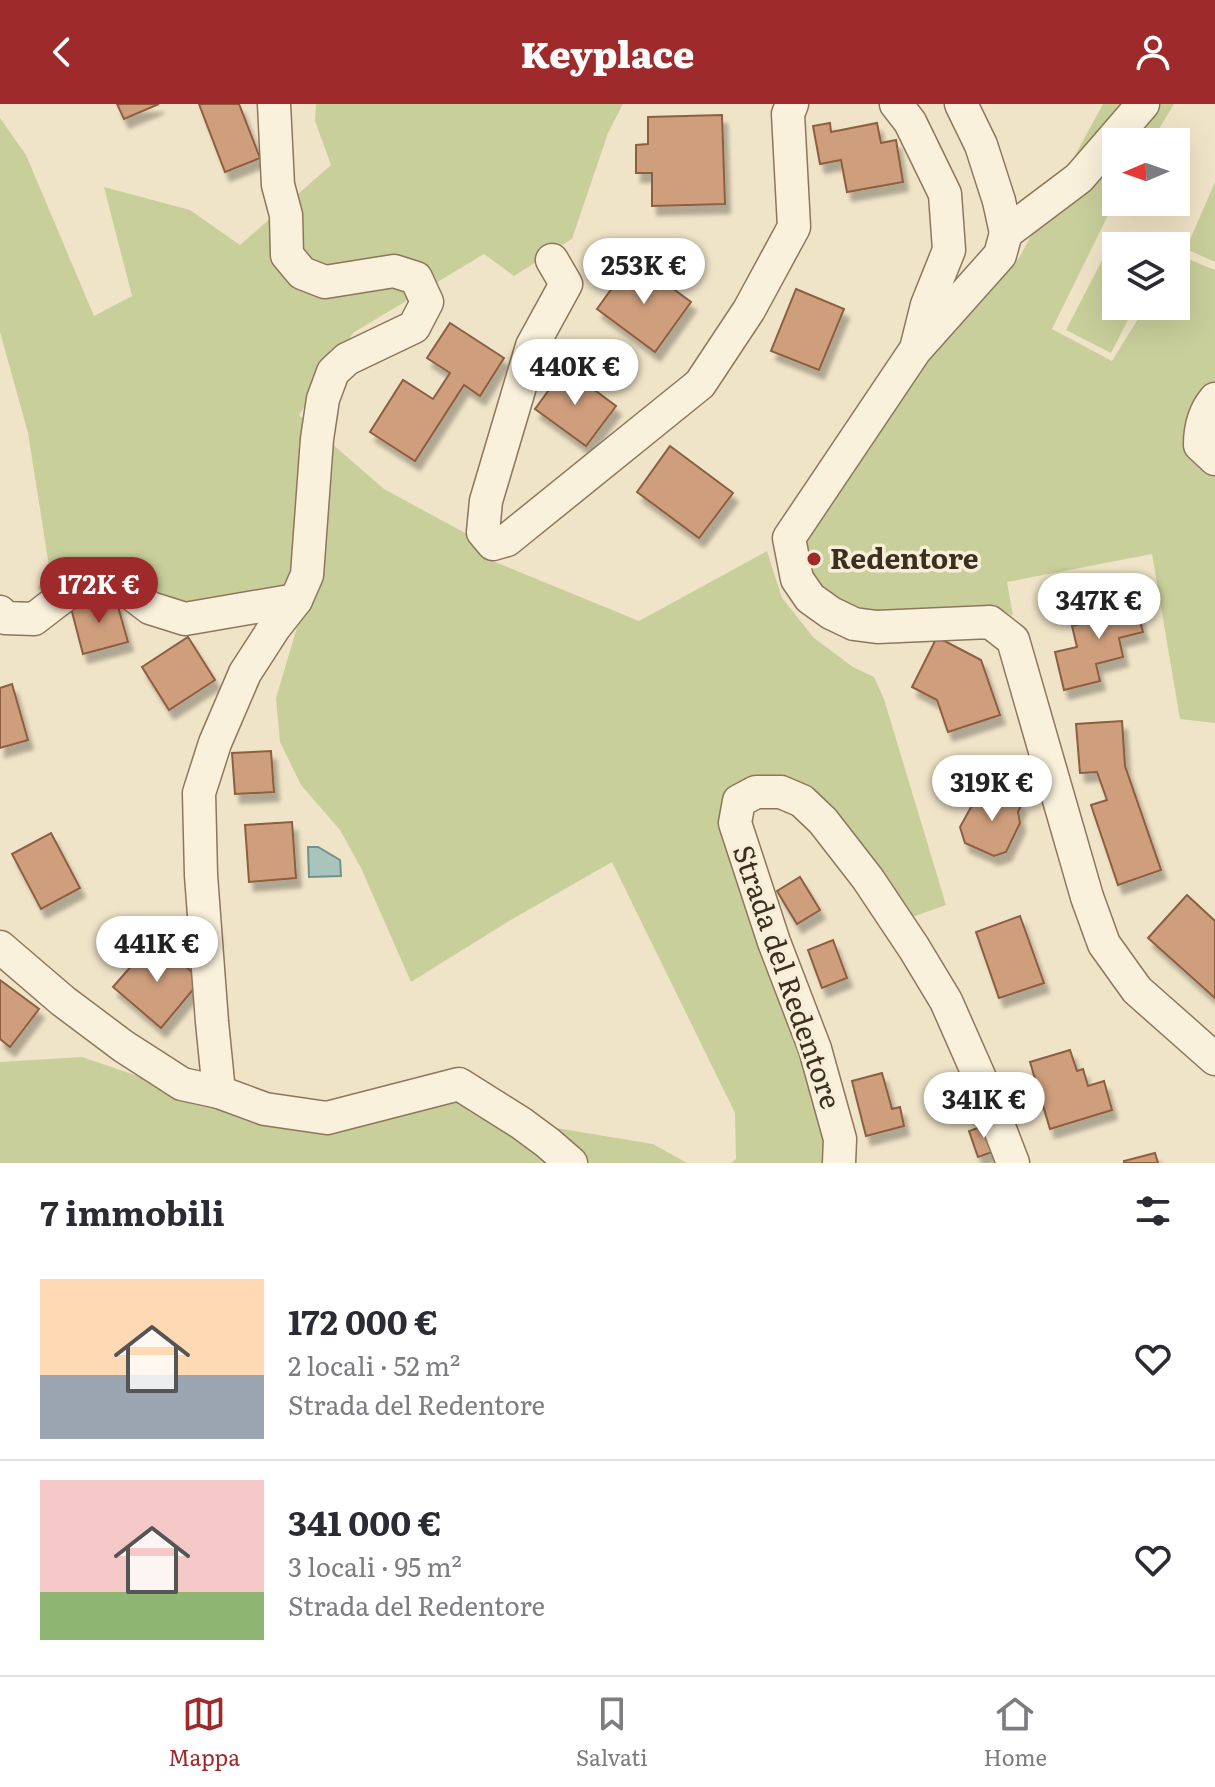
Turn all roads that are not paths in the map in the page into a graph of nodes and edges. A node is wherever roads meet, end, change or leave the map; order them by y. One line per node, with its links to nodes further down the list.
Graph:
1 (274, 104): 11 (street)
2 (792, 104): 7 (street)
3 (896, 104): 8 (street)
4 (961, 104): 6 (street)
5 (1143, 104): 6 (street)
6 (1006, 233): 8 (street)
7 (552, 260)
8 (916, 349): 14 (street)
9 (1215, 399): 10 (street)
10 (1215, 459)
11 (296, 600): 12 (street); 15 (street)
12 (0, 612)
13 (0, 947): 15 (street)
14 (1215, 1059)
15 (219, 1092): 16 (street)
16 (571, 1163)
17 (839, 1163): 18 (street, Strada del Redentore)
18 (1013, 1163)

